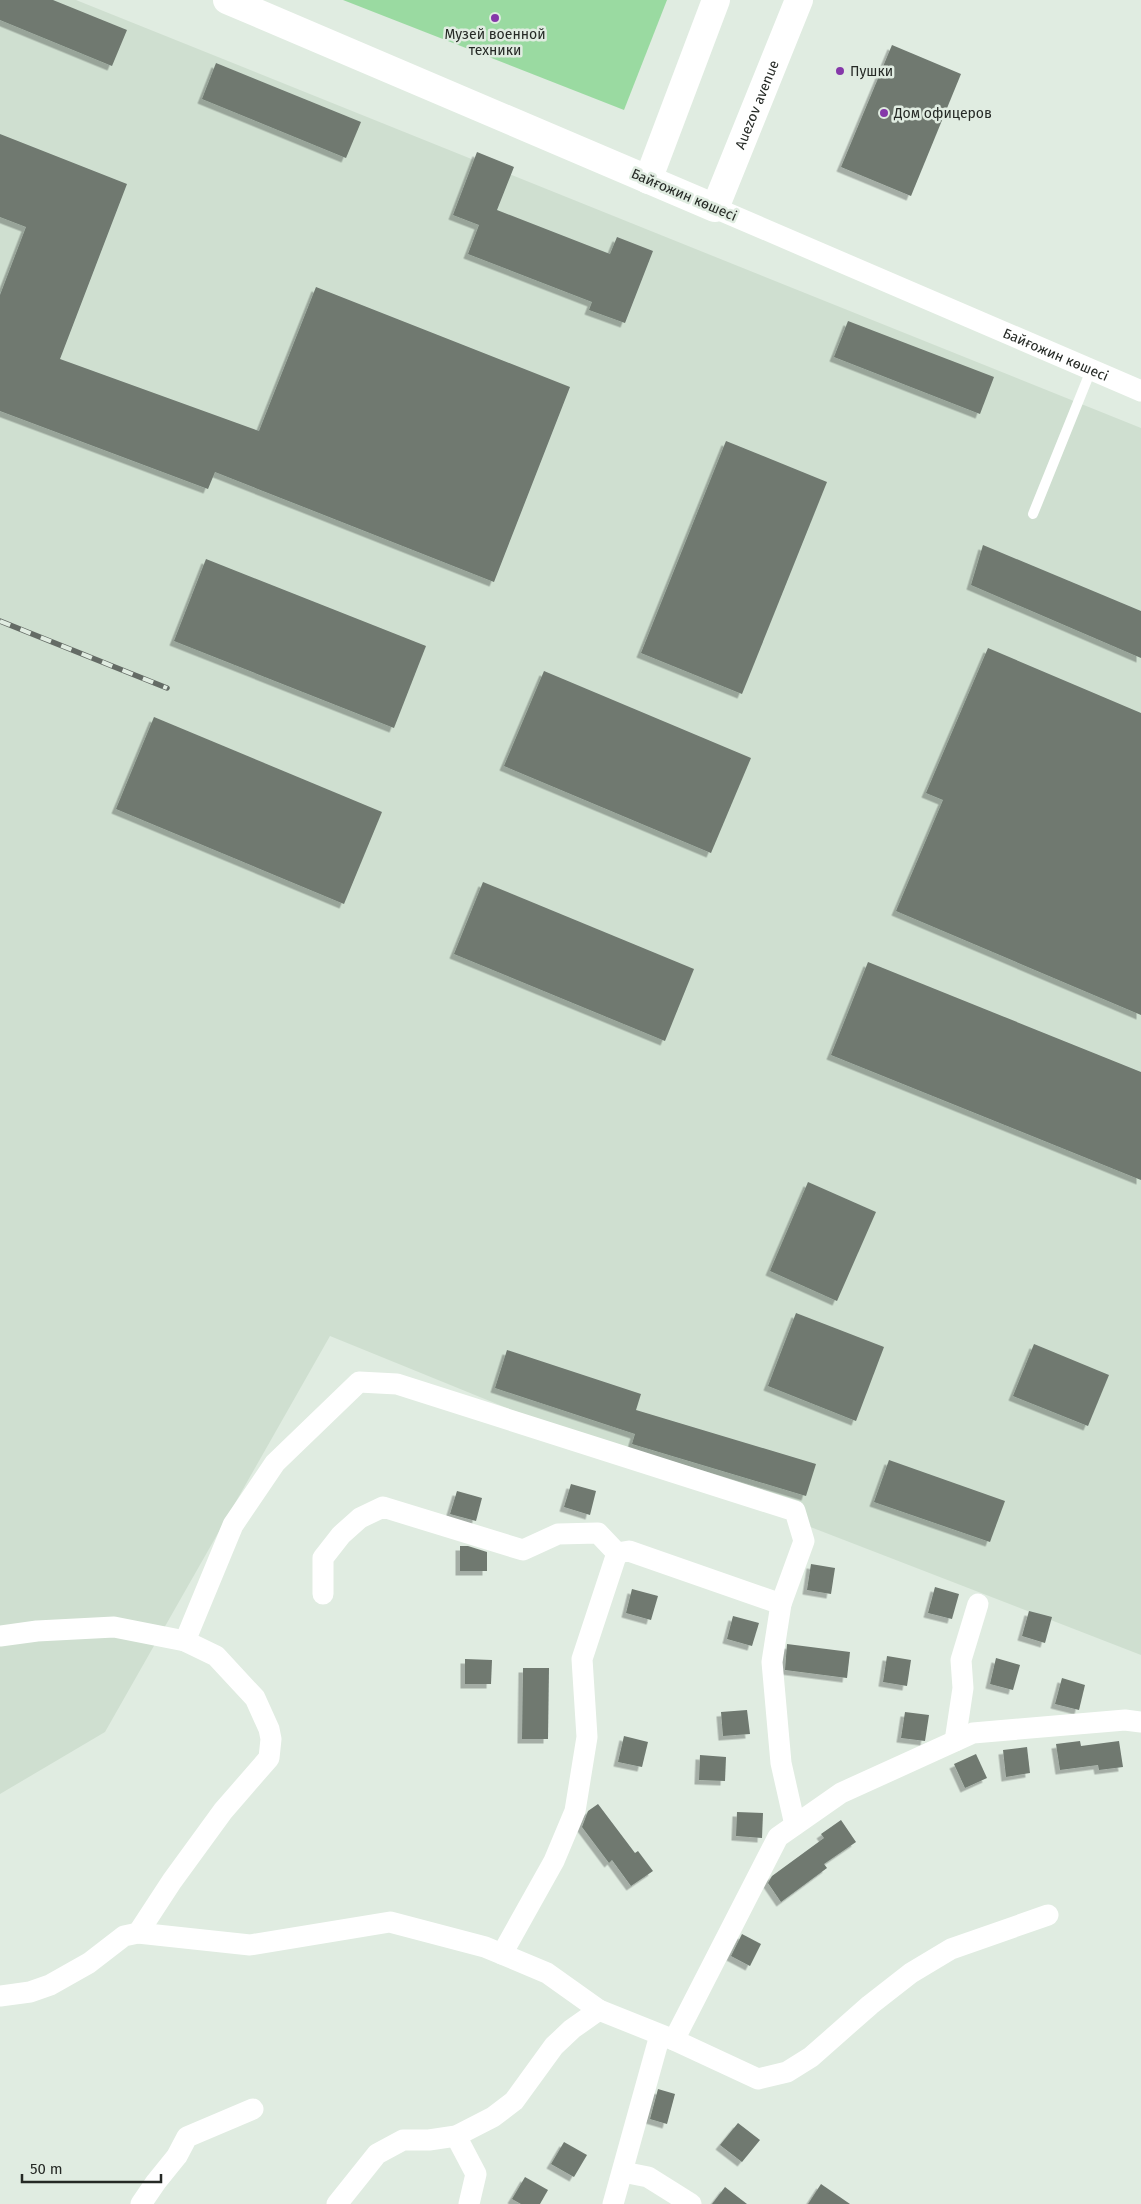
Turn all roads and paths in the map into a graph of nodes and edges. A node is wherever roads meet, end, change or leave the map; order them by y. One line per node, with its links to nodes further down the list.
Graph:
1 (227, 0): 4 (main road, Байғожин көшесі)
2 (716, 0): 4 (main road)
3 (799, 0): 5 (main road, Auezov avenue)
4 (648, 180): 5 (main road, Байғожин көшесі)
5 (716, 208): 6 (street, Байғожин көшесі)
6 (1091, 370): 7 (street, Байғожин көшесі); 8 (lane)
7 (1141, 391)
8 (1033, 514)
9 (617, 1553): 10 (street); 11 (street); 20 (street)
10 (323, 1594)
11 (781, 1604): 14 (street); 17 (street)
12 (978, 1604): 16 (street)
13 (0, 1636): 14 (street)
14 (185, 1641): 19 (street)
15 (1141, 1722): 16 (street)
16 (955, 1741): 17 (street)
17 (795, 1825): 23 (street)
18 (1048, 1914): 23 (street)
19 (138, 1933): 20 (street); 21 (street)
20 (502, 1954): 22 (street)
21 (0, 1996)
22 (599, 2010): 23 (street); 25 (street)
23 (667, 2038): 26 (street)
24 (254, 2109): 27 (street)
25 (456, 2136): 28 (street); 29 (street)
26 (623, 2172): 30 (street); 31 (street)
27 (141, 2204)
28 (337, 2204)
29 (468, 2204)
30 (613, 2204)
31 (691, 2204)

